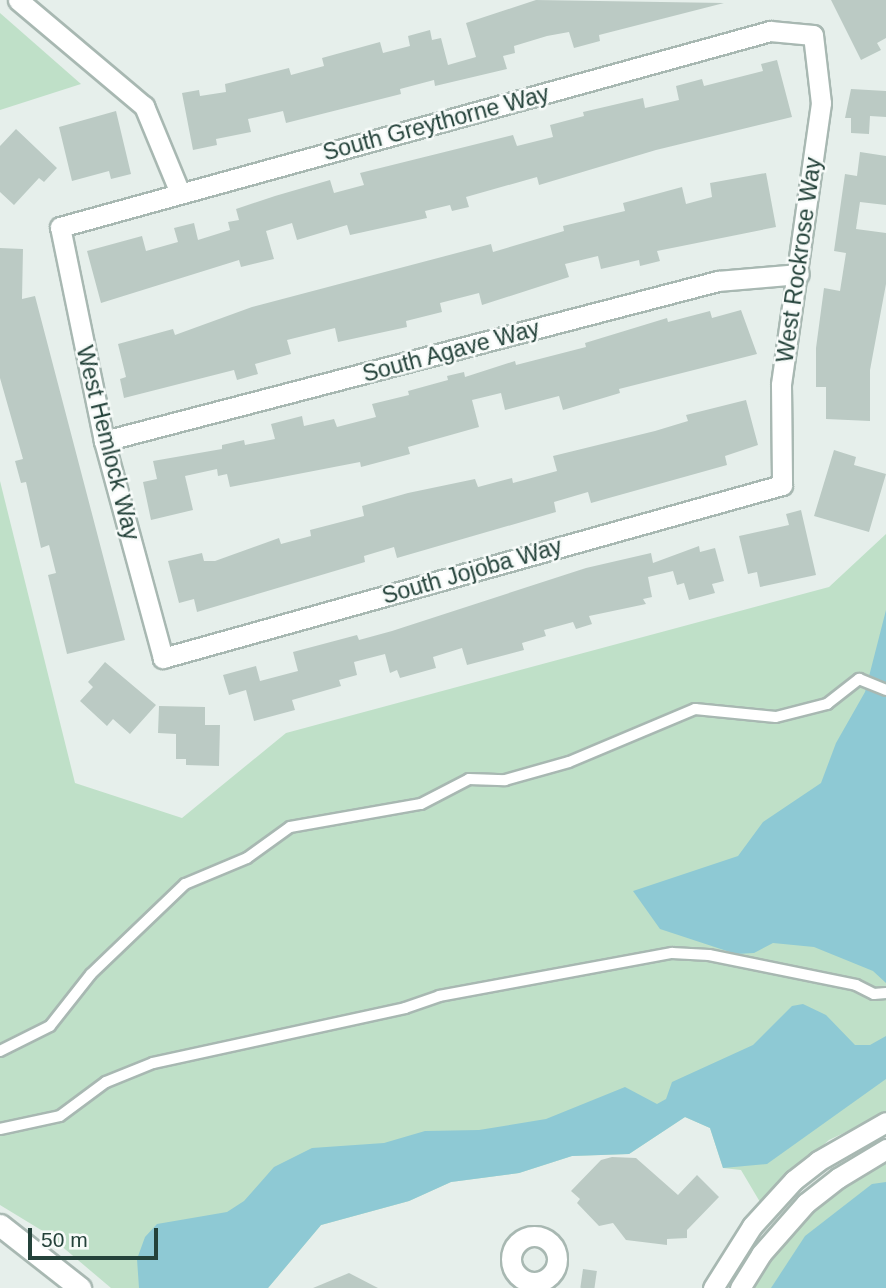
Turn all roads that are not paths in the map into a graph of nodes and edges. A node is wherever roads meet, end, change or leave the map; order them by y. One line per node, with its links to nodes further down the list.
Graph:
1 (18, 0): 3 (street)
2 (813, 35): 3 (street, South Greythorne Way); 5 (street, West Rockrose Way)
3 (180, 193): 4 (street, South Greythorne Way)
4 (60, 228): 6 (street, West Hemlock Way)
5 (799, 274): 6 (street, South Agave Way); 7 (street, West Rockrose Way)
6 (104, 441): 8 (street, West Hemlock Way)
7 (782, 485): 8 (street, South Jojoba Way)
8 (163, 658)
9 (886, 690): 11 (lane)
10 (886, 992): 13 (lane)
11 (0, 1051)
12 (886, 1122): 17 (street)
13 (0, 1129)
14 (886, 1149): 18 (street)
15 (0, 1225): 16 (street)
16 (80, 1288)
17 (713, 1288)
18 (740, 1288)

